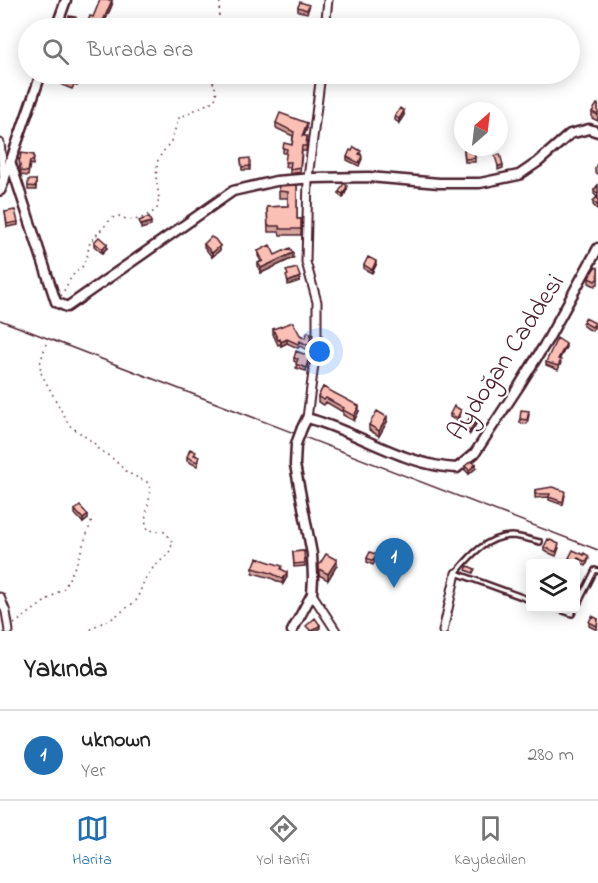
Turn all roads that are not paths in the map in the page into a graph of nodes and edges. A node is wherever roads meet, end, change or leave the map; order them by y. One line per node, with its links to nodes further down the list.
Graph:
1 (66, 0): 3 (street)
2 (328, 0): 4 (street)
3 (60, 18)
4 (327, 18)
5 (37, 84): 9 (street)
6 (320, 84): 10 (street)
7 (598, 132): 10 (street)
8 (0, 143): 11 (street)
9 (10, 161): 10 (street); 11 (street)
10 (308, 178): 13 (street)
11 (1, 186)
12 (598, 248): 13 (street, Aydoğan Caddesi)
13 (307, 418): 17 (street, bridge)
14 (540, 542): 16 (lane)
15 (598, 571): 20 (lane)
16 (456, 573): 19 (lane); 24 (street)
17 (312, 594): 22 (street); 23 (street)
18 (0, 597): 21 (street)
19 (526, 598)
20 (580, 598)
21 (9, 630)
22 (292, 631)
23 (336, 631)
24 (443, 631)

